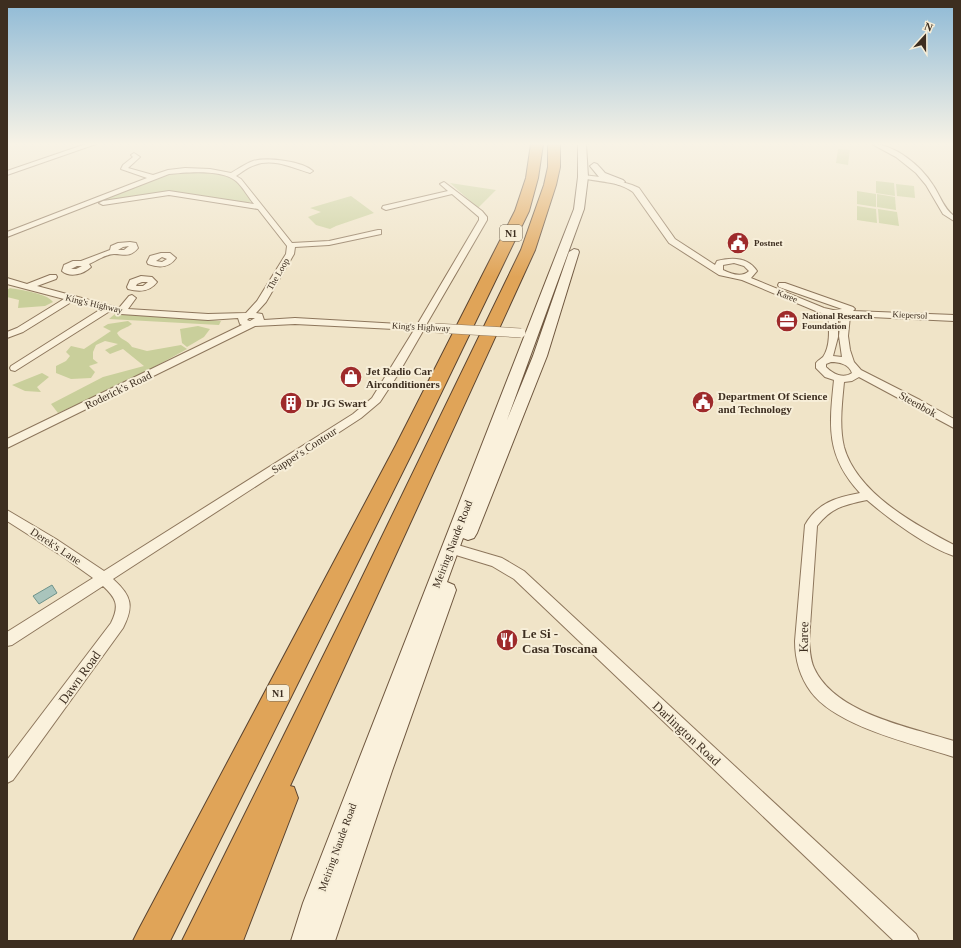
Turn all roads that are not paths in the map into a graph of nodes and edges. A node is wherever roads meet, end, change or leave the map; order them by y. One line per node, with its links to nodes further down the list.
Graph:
1 (128, 188): 11 (street)
2 (246, 188): 12 (street, The Loop)
3 (449, 188): 10 (street, Sapper's Contour)
4 (530, 188): 54 (highway, N1)
5 (549, 188): 50 (highway, N1)
6 (586, 188): 37 (street, Meiring Naude Road)
7 (588, 188): 37 (street, Meiring Naude Road)
8 (632, 188): 15 (street)
9 (932, 188): 14 (street)
10 (453, 192): 13 (street); 35 (street, Sapper's Contour)
11 (80, 207): 12 (street); 17 (street)
12 (261, 207): 18 (street, The Loop)
13 (386, 208)
14 (954, 219)
15 (665, 228): 19 (street); 21 (street)
16 (378, 232): 18 (street)
17 (7, 235)
18 (291, 245): 34 (street, The Loop)
19 (695, 248): 21 (street); 23 (street)
20 (131, 250): 22 (street); 22 (street); 27 (street)
21 (686, 251): 23 (street)
22 (151, 259): 31 (street)
23 (721, 266): 24 (street); 25 (street, Karee)
24 (752, 273): 25 (street); 30 (street, Karee)
25 (742, 277): 30 (street, Karee)
26 (7, 281): 27 (street, King's Highway)
27 (26, 287): 28 (street, King's Highway)
28 (70, 299): 29 (street, King's Highway); 36 (street)
29 (107, 309): 31 (street, King's Highway); 40 (street)
30 (836, 309): 32 (street, Kiepersol); 38 (street)
31 (120, 311): 34 (street, King's Highway)
32 (847, 312): 33 (street, Kiepersol); 39 (street)
33 (954, 318)
34 (251, 319): 35 (street, King's Highway); 44 (street, Roderick's Road)
35 (422, 327): 37 (street, King's Highway, bridge); 49 (street, Sapper's Contour)
36 (7, 334)
37 (534, 334): 47 (street, Meiring Naude Road)
38 (827, 360): 39 (street); 42 (street)
39 (849, 363): 41 (street)
40 (15, 368)
41 (855, 375): 42 (street, Steenbok); 43 (street, Steenbok)
42 (839, 378): 45 (street)
43 (954, 424)
44 (7, 444)
45 (870, 494): 48 (street); 52 (street, Karee)
46 (7, 515): 49 (street, Derek's Lane)
47 (456, 550): 57 (street, Meiring Naude Road); 58 (street, Meiring Naude Road); 59 (street, Darlington Road)
48 (954, 550)
49 (104, 578): 51 (street, Sapper's Contour); 53 (street, Dawn Road)
50 (369, 588): 55 (highway, N1); 56 (highway)
51 (7, 640)
52 (954, 749)
53 (7, 774)
54 (151, 941)
55 (200, 941)
56 (225, 941)
57 (304, 941)
58 (322, 941)
59 (909, 941)

